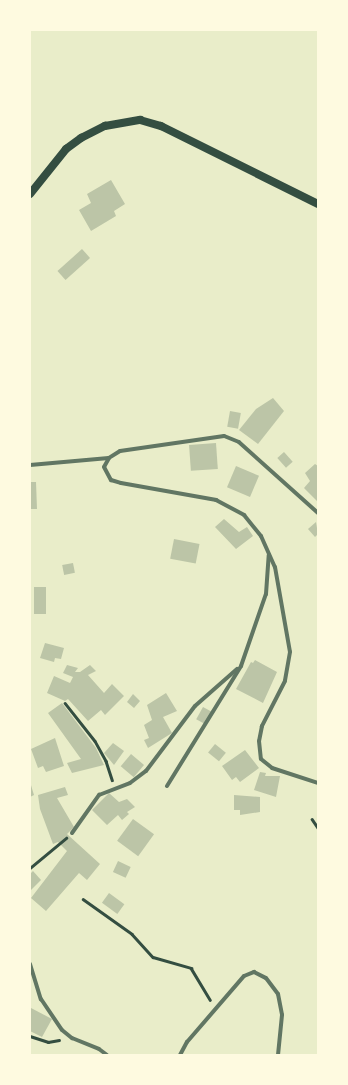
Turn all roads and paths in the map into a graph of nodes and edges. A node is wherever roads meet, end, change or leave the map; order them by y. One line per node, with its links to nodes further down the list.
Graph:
1 (30, 194): 2 (main road)
2 (318, 204)
3 (109, 458): 4 (street); 5 (street); 6 (street)
4 (30, 465)
5 (318, 513)
6 (269, 553): 7 (street); 9 (street)
7 (241, 666): 10 (street); 11 (street)
8 (65, 703): 11 (path)
9 (318, 783)
10 (167, 786)
11 (115, 788): 14 (street)
12 (312, 819): 13 (path)
13 (318, 828)
14 (72, 833): 15 (path)
15 (30, 868)
16 (83, 899): 18 (path)
17 (30, 964): 20 (street)
18 (215, 1009): 22 (street); 23 (street)
19 (30, 1036): 20 (path)
20 (72, 1038): 21 (street)
21 (107, 1055)
22 (180, 1055)
23 (278, 1055)

